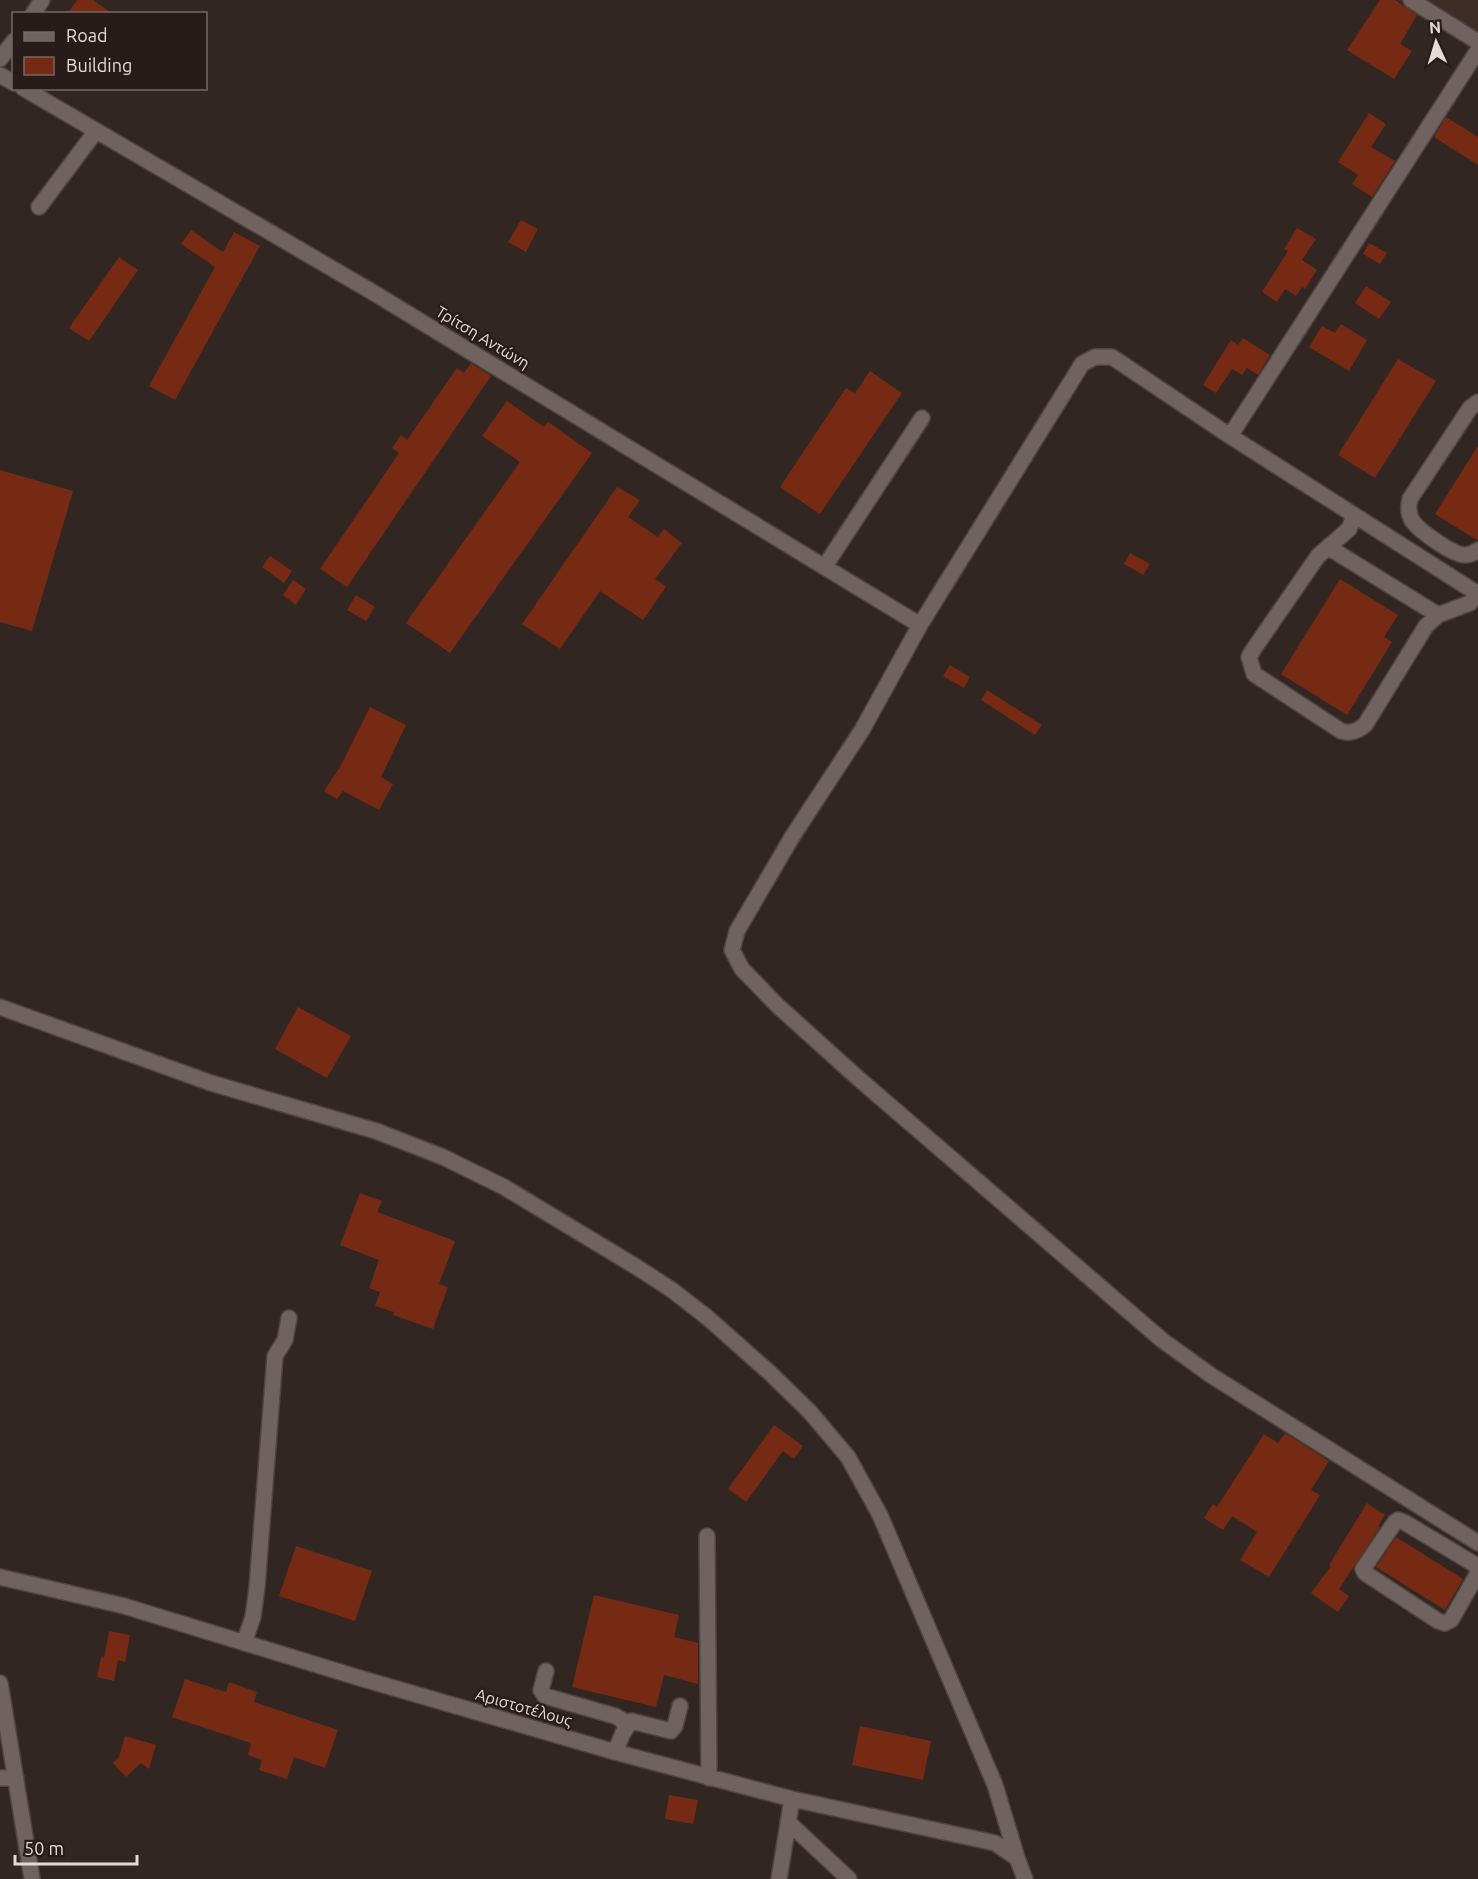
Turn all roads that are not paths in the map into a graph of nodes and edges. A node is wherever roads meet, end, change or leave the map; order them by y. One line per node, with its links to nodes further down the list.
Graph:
1 (1411, 0): 2 (street)
2 (1478, 42)
3 (12, 44): 5 (street)
4 (1478, 50): 11 (street)
5 (0, 59)
6 (26, 90): 7 (street, Τρίτση Αντώνη)
7 (96, 131): 8 (street); 17 (street, Τρίτση Αντώνη)
8 (39, 207)
9 (1478, 402): 13 (street)
10 (922, 418): 17 (street)
11 (1230, 436): 12 (street); 20 (street)
12 (1354, 516): 14 (street); 16 (street)
13 (1438, 542): 15 (street); 16 (street)
14 (1328, 547): 19 (street); 19 (street)
15 (1478, 550)
16 (1428, 562): 18 (street)
17 (825, 566): 20 (street, Τρίτση Αντώνη)
18 (1478, 594): 19 (street)
19 (1438, 615)
20 (920, 625): 24 (street)
21 (0, 1007): 39 (street)
22 (289, 1318): 28 (street)
23 (707, 1536): 36 (street)
24 (1472, 1539): 25 (street)
25 (1456, 1553): 26 (street); 26 (street)
26 (1478, 1571)
27 (0, 1577): 28 (street, Αριστοτέλους)
28 (244, 1642): 33 (street, Αριστοτέλους)
29 (546, 1671): 32 (street)
30 (0, 1683): 35 (street)
31 (680, 1706): 32 (street)
32 (626, 1727): 33 (street)
33 (615, 1752): 36 (street, Αριστοτέλους)
34 (0, 1778): 35 (street)
35 (16, 1778): 40 (street)
36 (709, 1778): 37 (street, Αριστοτέλους)
37 (792, 1799): 38 (street); 39 (street, Αριστοτέλους)
38 (788, 1822): 41 (street); 42 (street)
39 (1017, 1858): 43 (street)
40 (32, 1879)
41 (779, 1879)
42 (849, 1879)
43 (1026, 1879)

